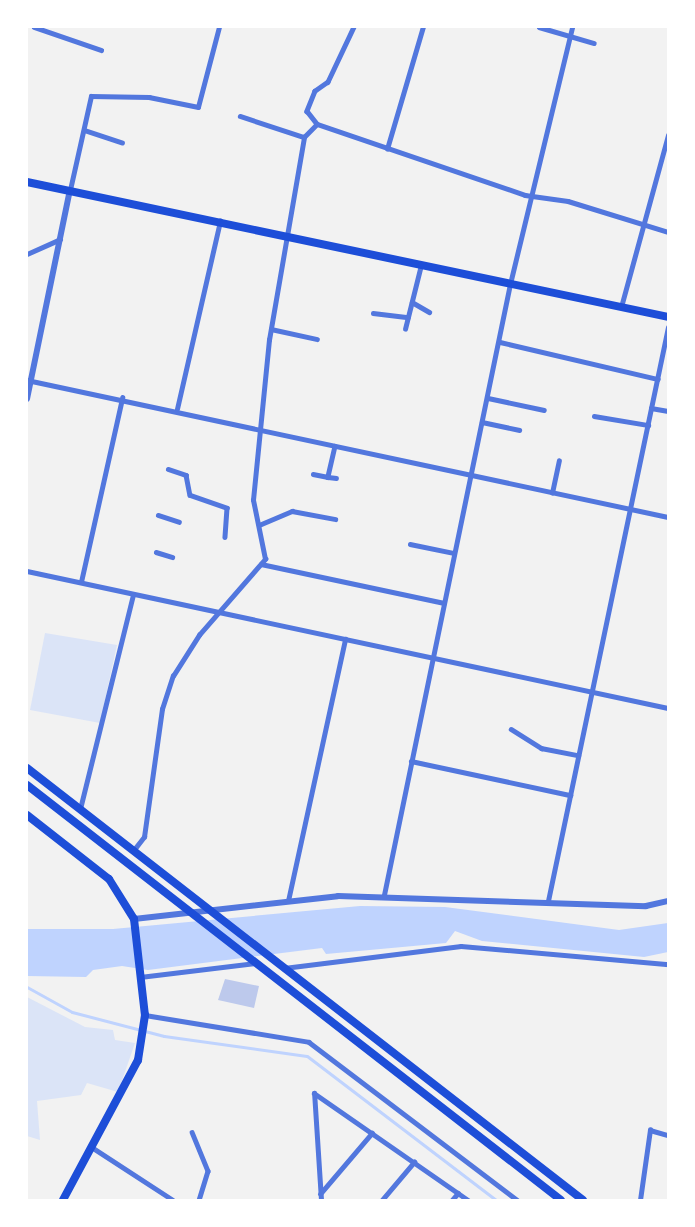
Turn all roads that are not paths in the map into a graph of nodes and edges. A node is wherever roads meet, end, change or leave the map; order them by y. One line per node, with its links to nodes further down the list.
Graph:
1 (34, 27): 9 (street)
2 (219, 27): 12 (street)
3 (354, 27): 11 (street)
4 (423, 27): 16 (street)
5 (538, 27): 7 (street)
6 (572, 27): 7 (street)
7 (570, 37): 8 (street); 19 (street)
8 (594, 43)
9 (101, 50)
10 (240, 116): 14 (street)
11 (317, 124): 14 (street); 16 (street)
12 (84, 130): 15 (street); 18 (street)
13 (668, 135): 21 (street)
14 (304, 137): 23 (street)
15 (122, 142)
16 (387, 149): 19 (street)
17 (27, 182): 18 (main road)
18 (70, 190): 20 (main road); 24 (street)
19 (534, 196): 21 (street); 27 (street)
20 (220, 221): 23 (main road); 45 (street)
21 (645, 223): 22 (street); 29 (street)
22 (668, 232)
23 (290, 236): 26 (main road); 35 (street)
24 (62, 238): 25 (street); 40 (street)
25 (27, 254)
26 (422, 265): 27 (main road); 28 (street)
27 (510, 284): 29 (main road); 38 (street)
28 (412, 302): 30 (street); 32 (street)
29 (621, 307): 33 (main road)
30 (429, 312)
31 (373, 313): 32 (street)
32 (408, 317): 36 (street)
33 (668, 317)
34 (668, 327): 39 (street)
35 (271, 329): 37 (street); 51 (street)
36 (405, 329)
37 (317, 339)
38 (500, 342): 39 (street); 42 (street)
39 (658, 379): 44 (street)
40 (29, 380): 41 (street); 43 (street)
41 (122, 398): 45 (street); 74 (street)
42 (488, 398): 46 (street); 49 (street)
43 (27, 399)
44 (651, 408): 47 (street); 50 (street)
45 (177, 409): 51 (street)
46 (544, 410)
47 (668, 411)
48 (594, 416): 50 (street)
49 (482, 422): 52 (street); 57 (street)
50 (648, 425): 61 (street)
51 (260, 429): 53 (street); 66 (street)
52 (519, 430)
53 (335, 446): 57 (street); 58 (street)
54 (559, 461): 60 (street)
55 (168, 469): 67 (street)
56 (313, 474): 58 (street)
57 (471, 476): 60 (street); 70 (street)
58 (328, 477): 59 (street)
59 (336, 478)
60 (552, 493): 61 (street)
61 (631, 509): 63 (street); 80 (street)
62 (158, 515): 65 (street)
63 (668, 517)
64 (336, 519): 66 (street)
65 (179, 522)
66 (259, 525): 72 (street)
67 (225, 537)
68 (410, 544): 70 (street)
69 (156, 552): 71 (street)
70 (454, 553): 76 (street)
71 (172, 556)
72 (261, 564): 76 (street); 77 (street)
73 (27, 571): 74 (street)
74 (81, 582): 75 (street)
75 (133, 595): 77 (street); 88 (street)
76 (444, 603): 79 (street)
77 (218, 613): 78 (street); 90 (street)
78 (345, 639): 79 (street); 92 (street)
79 (432, 657): 80 (street); 84 (street)
80 (592, 692): 81 (street); 83 (street)
81 (668, 708)
82 (511, 729): 83 (street)
83 (578, 755): 87 (street)
84 (411, 761): 87 (street); 91 (street)
85 (27, 768): 88 (main road)
86 (27, 785): 96 (main road)
87 (570, 795): 93 (street)
88 (80, 809): 90 (main road)
89 (27, 815): 97 (main road)
90 (133, 851): 95 (main road)
91 (384, 895): 92 (street); 93 (street)
92 (288, 901): 95 (street)
93 (548, 901): 94 (street)
94 (668, 901)
95 (207, 908): 96 (street); 100 (main road)
96 (191, 911): 97 (street); 98 (main road)
97 (135, 922): 101 (main road)
98 (254, 960): 101 (street); 118 (main road)
99 (668, 964): 100 (street)
100 (284, 968): 119 (main road)
101 (140, 974): 102 (main road)
102 (144, 1017): 106 (main road); 117 (street)
103 (192, 1132): 112 (street)
104 (372, 1133): 107 (street); 109 (street); 109 (street)
105 (668, 1135): 120 (street)
106 (93, 1148): 110 (main road); 111 (street)
107 (414, 1162): 108 (street); 114 (street)
108 (458, 1193): 115 (street); 116 (street)
109 (320, 1194): 113 (street)
110 (63, 1200)
111 (173, 1200)
112 (199, 1200)
113 (321, 1200)
114 (382, 1200)
115 (452, 1200)
116 (468, 1200)
117 (517, 1200)
118 (561, 1200)
119 (583, 1200)
120 (640, 1200)

